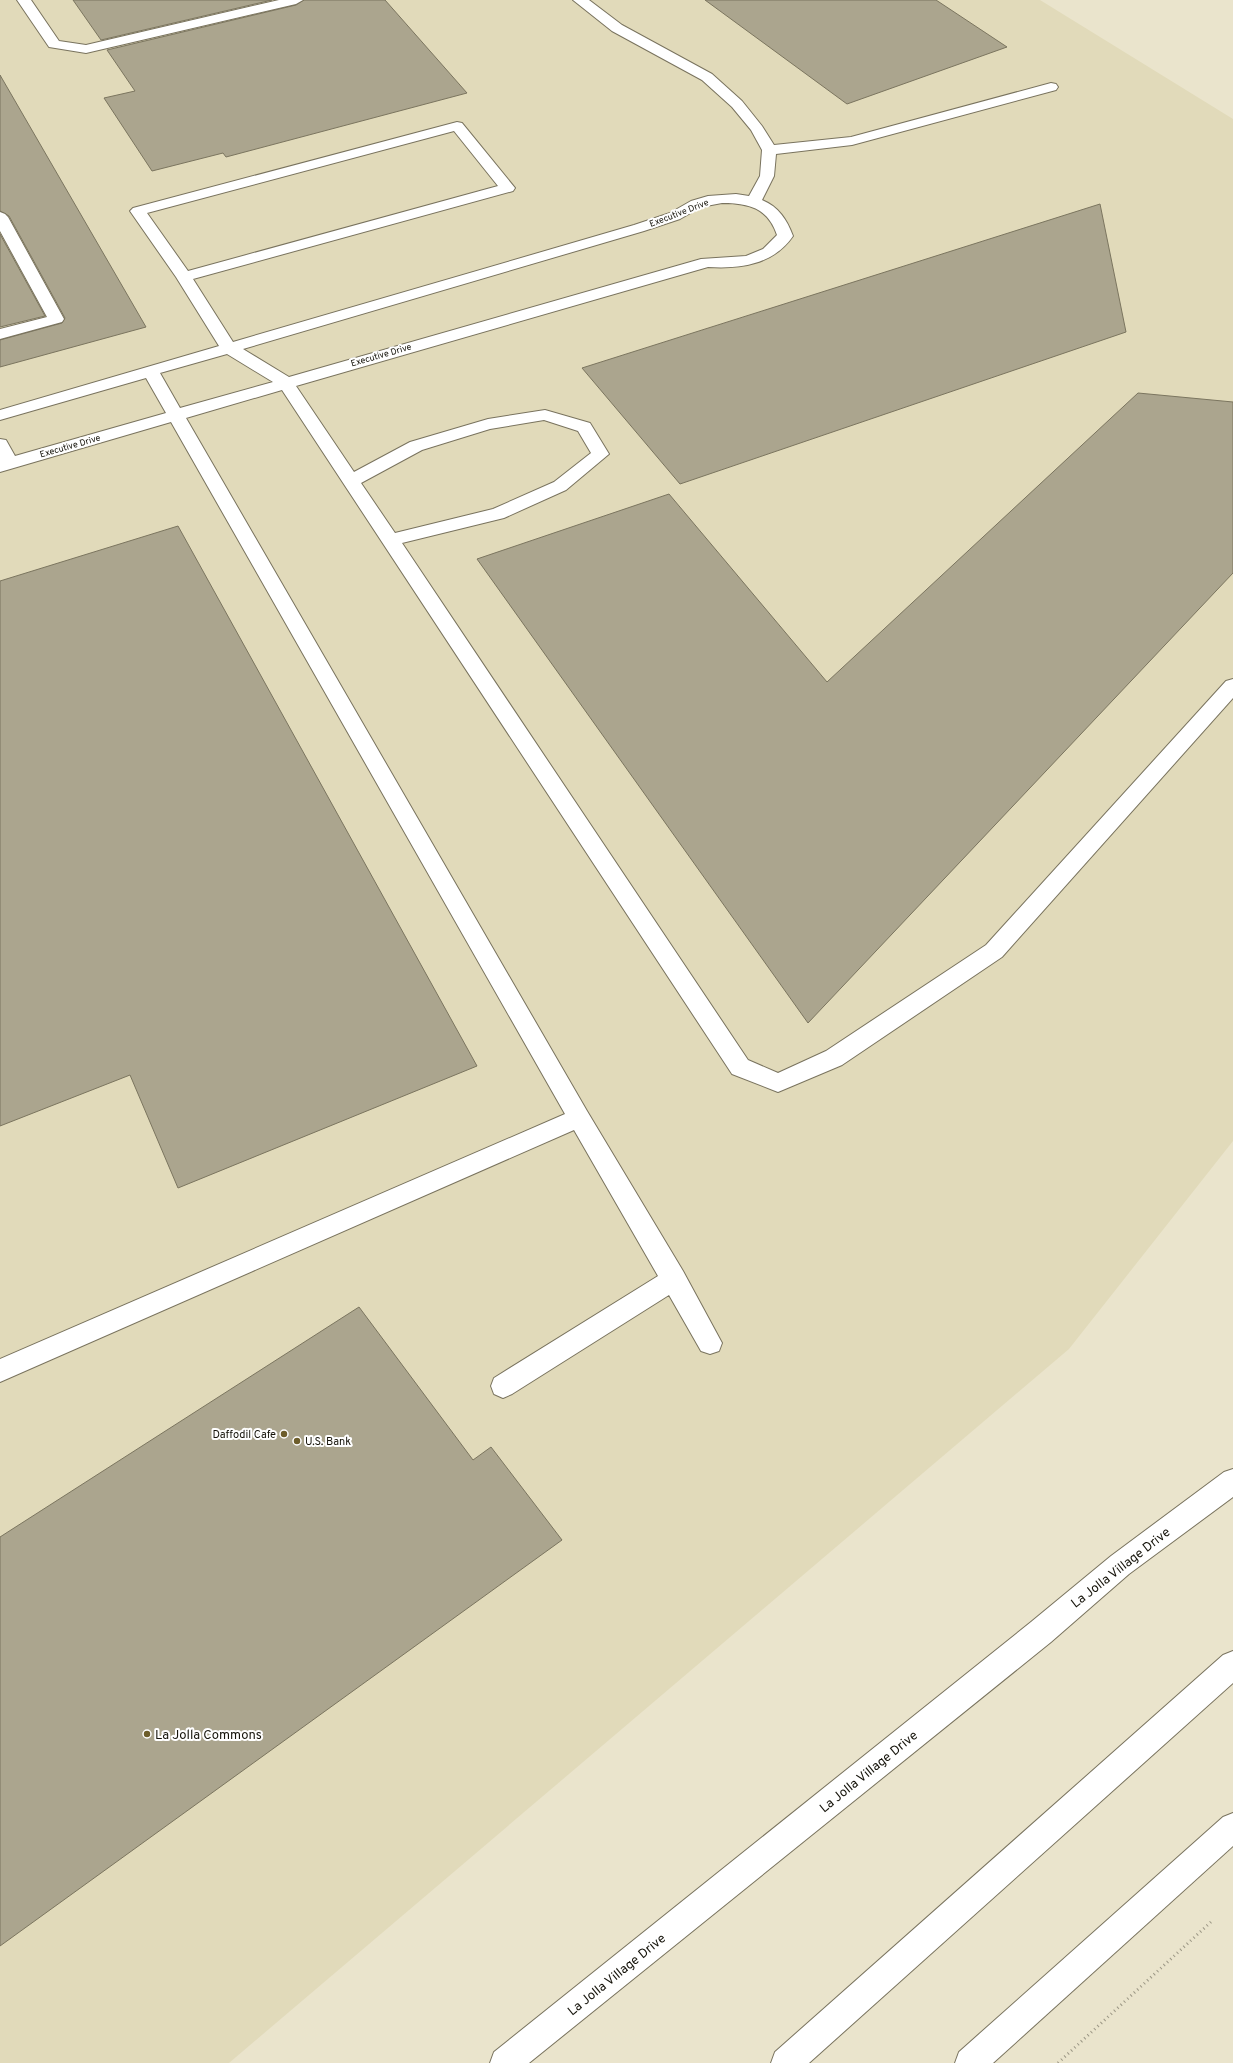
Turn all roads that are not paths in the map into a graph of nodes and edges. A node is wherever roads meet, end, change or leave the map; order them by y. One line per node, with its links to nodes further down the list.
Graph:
1 (24, 0): 2 (main road)
2 (296, 0)
3 (580, 0): 5 (main road)
4 (1051, 87): 5 (main road)
5 (769, 150): 6 (main road)
6 (754, 202): 10 (main road, Executive Drive); 12 (main road, Executive Drive)
7 (0, 217): 9 (main road)
8 (184, 277): 8 (main road); 10 (main road)
9 (0, 334)
10 (229, 348): 11 (main road, Executive Drive); 12 (main road)
11 (150, 372): 13 (main road, Executive Drive); 14 (main road)
12 (286, 383): 14 (main road, Executive Drive); 17 (main road)
13 (0, 415)
14 (176, 415): 16 (main road, Executive Drive); 20 (main road)
15 (0, 444): 16 (main road)
16 (5, 465)
17 (352, 481): 18 (main road); 18 (main road)
18 (390, 540): 19 (main road)
19 (1233, 686)
20 (579, 1118): 21 (main road); 23 (main road)
21 (674, 1280): 22 (main road); 24 (main road)
22 (710, 1343)
23 (0, 1371)
24 (503, 1386)
25 (1233, 1481): 28 (main road, La Jolla Village Drive)
26 (1233, 1665): 29 (main road)
27 (1233, 1827): 30 (main road)
28 (505, 2063)
29 (786, 2063)
30 (970, 2063)

